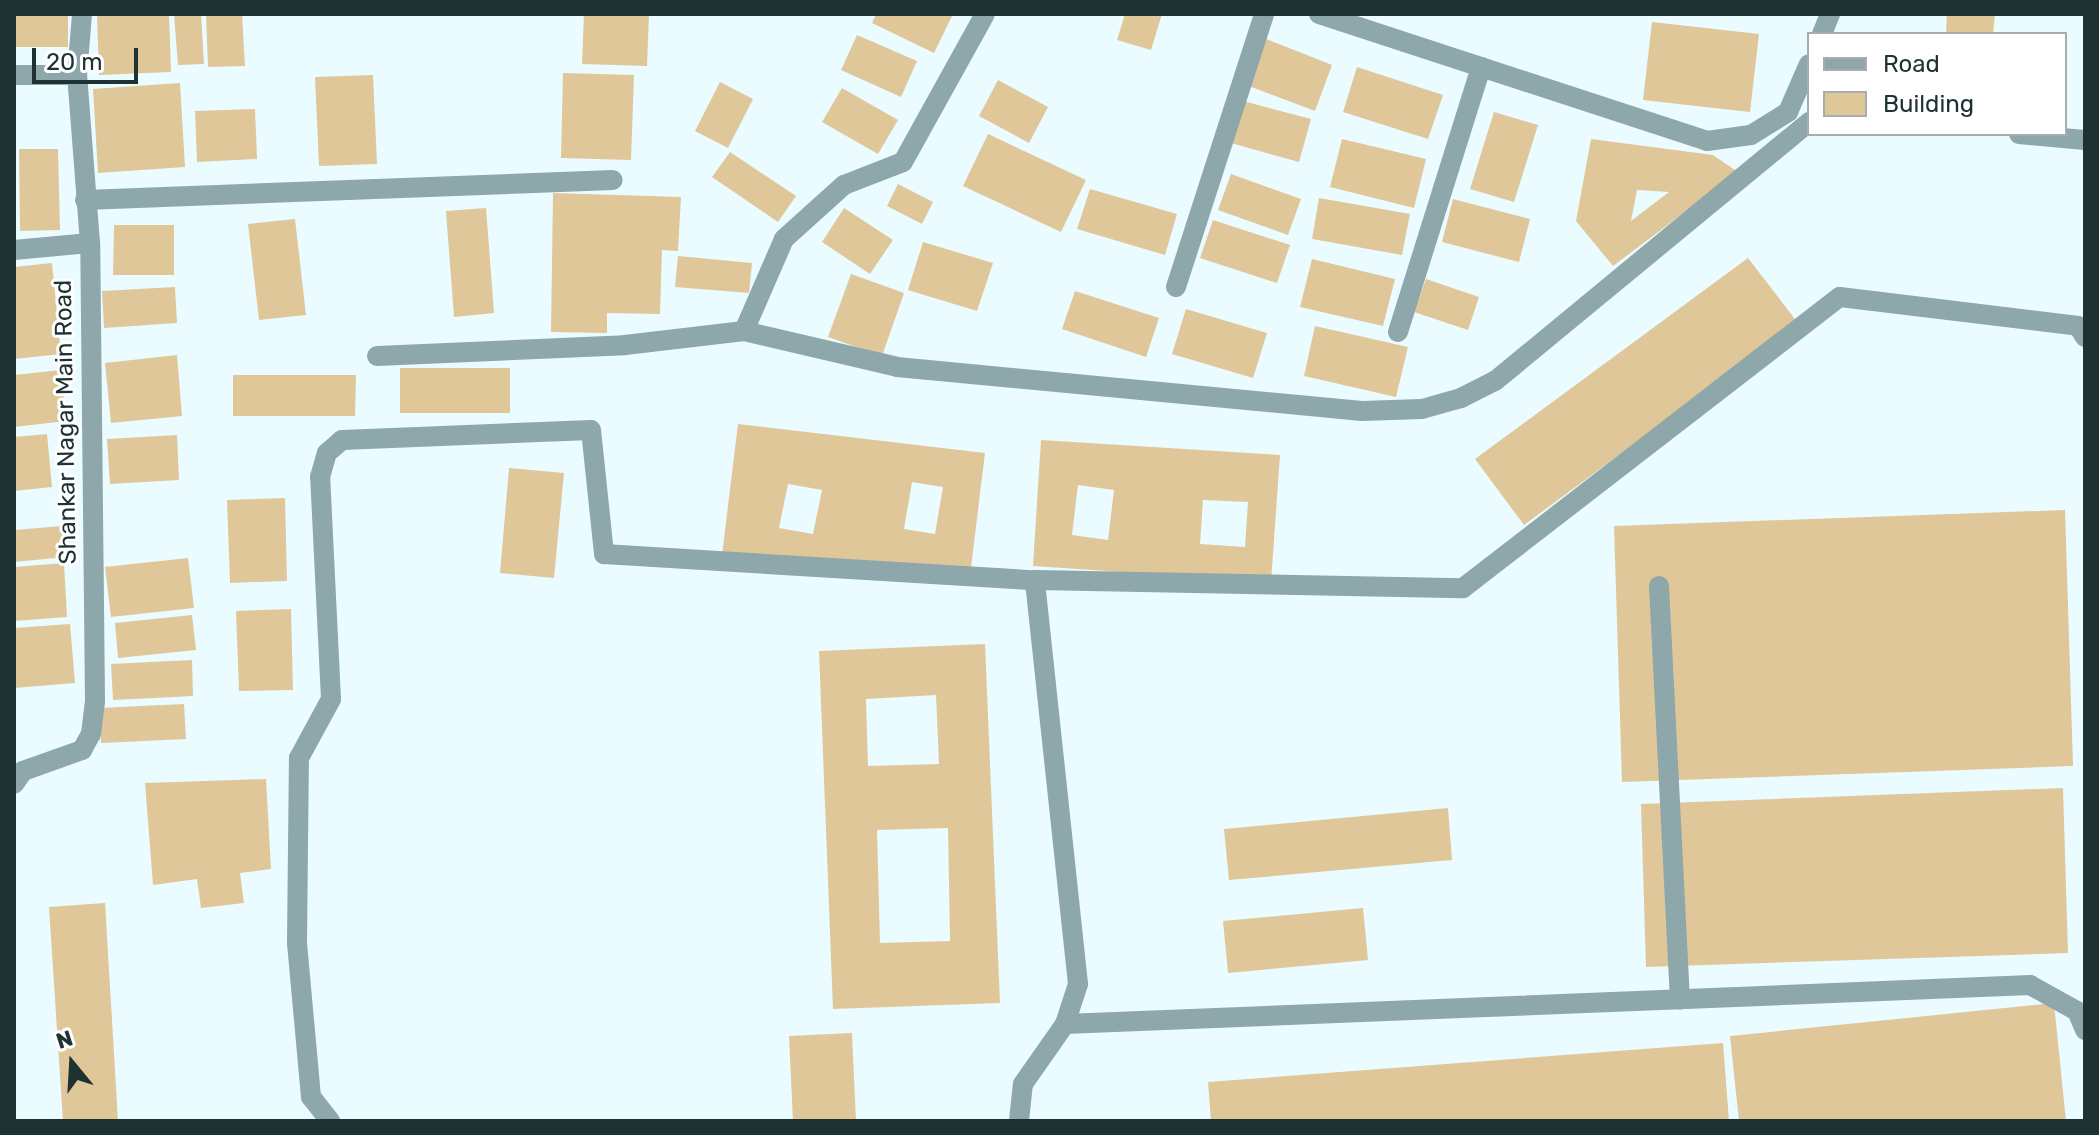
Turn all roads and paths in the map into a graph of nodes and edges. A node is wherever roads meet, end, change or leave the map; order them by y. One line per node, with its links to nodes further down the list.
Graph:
1 (82, 14): 8 (street, Shankar Nagar Main Road)
2 (985, 14): 19 (street)
3 (1264, 14): 18 (street)
4 (1319, 14): 5 (street)
5 (1481, 67): 9 (street); 20 (street)
6 (1807, 69): 9 (street)
7 (14, 75): 8 (street)
8 (77, 75): 15 (street, Shankar Nagar Main Road)
9 (1788, 112): 10 (street)
10 (1807, 114)
11 (1807, 124): 19 (street)
12 (2041, 136): 13 (street)
13 (2085, 140)
14 (613, 180): 15 (street)
15 (85, 200): 16 (street, Shankar Nagar Main Road)
16 (90, 243): 17 (street); 25 (street, Shankar Nagar Main Road)
17 (14, 250)
18 (1176, 287)
19 (744, 331): 22 (street)
20 (1398, 332)
21 (2085, 337): 23 (street)
22 (377, 356)
23 (1035, 580): 27 (street); 29 (street)
24 (1659, 586): 26 (street)
25 (14, 784)
26 (1680, 999): 27 (street); 28 (street)
27 (1065, 1024): 30 (street)
28 (2085, 1030)
29 (330, 1121)
30 (1019, 1121)

